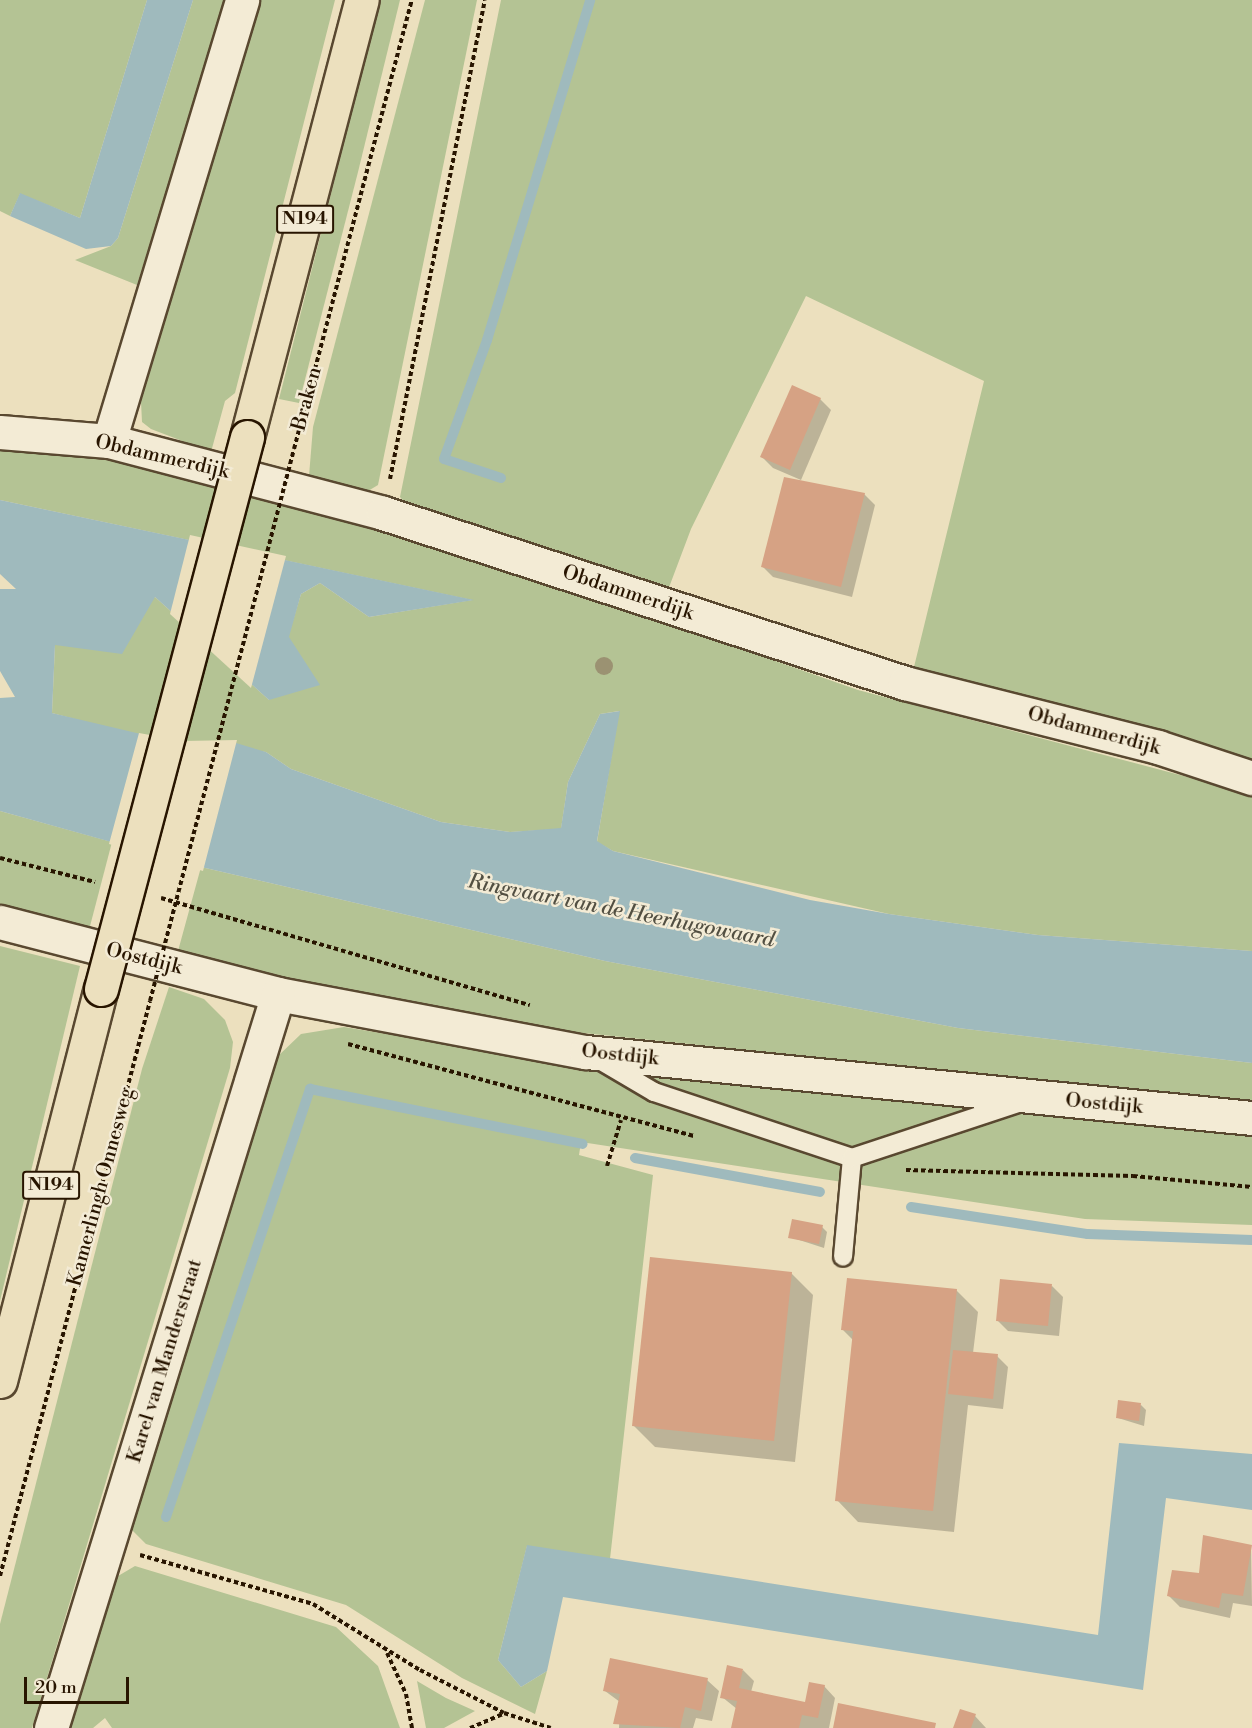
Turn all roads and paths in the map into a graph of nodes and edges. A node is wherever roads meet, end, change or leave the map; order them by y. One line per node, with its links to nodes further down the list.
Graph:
1 (242, 0): 6 (street)
2 (362, 0): 26 (main road, N194, bridge)
3 (412, 0): 9 (path, Braken, bridge)
4 (485, 0): 7 (path)
5 (0, 432): 6 (street, Obdammerdijk)
6 (109, 441): 7 (street, Obdammerdijk)
7 (383, 513): 8 (street, Obdammerdijk)
8 (1252, 778)
9 (203, 799): 28 (path, Kamerlingh Onnesweg, bridge)
10 (0, 858): 11 (path)
11 (101, 883)
12 (158, 897): 15 (path)
13 (0, 922): 14 (street, Oostdijk)
14 (278, 994): 17 (street, Oostdijk); 27 (street, Karel van Manderstraat)
15 (534, 1008)
16 (339, 1040): 20 (path)
17 (586, 1052): 18 (street, Oostdijk); 22 (lane)
18 (1034, 1098): 19 (street, Oostdijk); 22 (lane)
19 (1252, 1118)
20 (621, 1119): 21 (path); 23 (path)
21 (699, 1136)
22 (852, 1158): 24 (path); 25 (lane)
23 (607, 1166)
24 (1252, 1187)
25 (843, 1257)
26 (0, 1381)
27 (107, 1546): 29 (path); 31 (street, Karel van Manderstraat)
28 (0, 1575)
29 (386, 1650): 30 (path); 32 (path)
30 (504, 1713): 33 (path); 34 (path)
31 (51, 1728)
32 (412, 1728)
33 (470, 1728)
34 (551, 1728)

